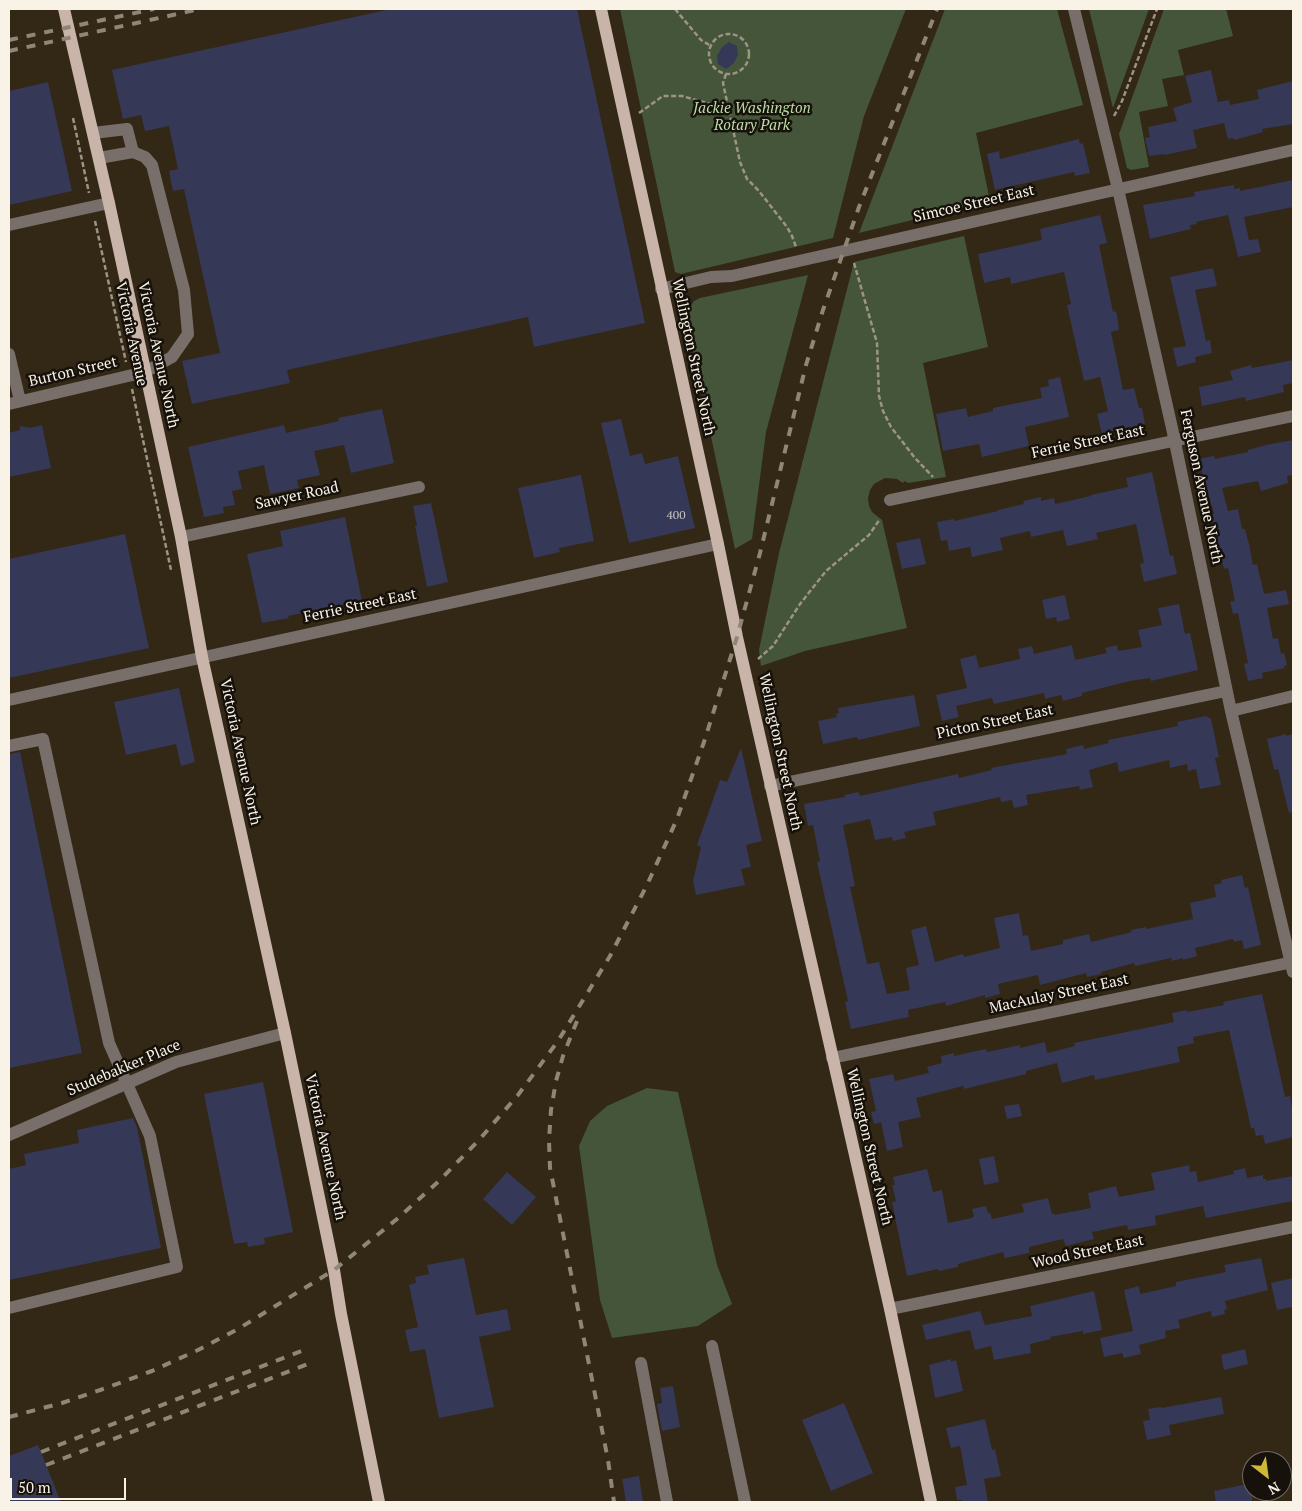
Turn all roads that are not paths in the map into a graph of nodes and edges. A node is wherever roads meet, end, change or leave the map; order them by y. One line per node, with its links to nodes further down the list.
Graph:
1 (64, 9): 4 (main road, Victoria Avenue North)
2 (601, 9): 11 (main road, Wellington Street North)
3 (1074, 9): 8 (street, Ferguson Avenue North)
4 (93, 133): 6 (street); 7 (main road, Victoria Avenue North)
5 (1293, 150): 8 (street, Simcoe Street East)
6 (133, 152): 7 (street); 13 (street, Burton Street)
7 (99, 158): 9 (main road, Victoria Avenue North)
8 (1118, 188): 11 (street, Simcoe Street East); 16 (street, Ferguson Avenue North)
9 (109, 203): 10 (street); 13 (main road, Victoria Avenue North)
10 (9, 224)
11 (661, 289): 20 (main road, Wellington Street North)
12 (9, 354): 14 (street)
13 (145, 372): 14 (street, Burton Street); 19 (main road, Victoria Avenue North)
14 (14, 402)
15 (1293, 416): 16 (street, Ferrie Street East)
16 (1175, 441): 18 (street, Ferrie Street East); 22 (street, Ferguson Avenue North)
17 (419, 487): 19 (street, Sawyer Road)
18 (890, 500)
19 (181, 536): 21 (main road, Victoria Avenue North)
20 (718, 544): 21 (street, Ferrie Street East); 27 (main road, Wellington Street North)
21 (202, 657): 24 (street, Ferrie Street East); 29 (main road, Victoria Avenue North)
22 (1226, 691): 25 (street, Ferguson Avenue North); 27 (street, Picton Street East)
23 (1293, 696): 25 (street)
24 (9, 700)
25 (1231, 711): 28 (street, Ferguson Avenue North)
26 (9, 746): 31 (street)
27 (770, 786): 30 (main road, Wellington Street North)
28 (1293, 966): 30 (street, MacAulay Street East)
29 (285, 1033): 31 (street, Studebakker Place); 38 (main road, Victoria Avenue North)
30 (832, 1058): 35 (main road, Wellington Street North)
31 (126, 1084): 32 (street, Studebakker Place); 34 (street)
32 (9, 1136)
33 (1293, 1227): 35 (street, Wood Street East)
34 (9, 1308)
35 (890, 1309): 41 (main road, Wellington Street North)
36 (712, 1346): 40 (street)
37 (641, 1363): 39 (street)
38 (379, 1502)
39 (667, 1502)
40 (746, 1502)
41 (931, 1502)

